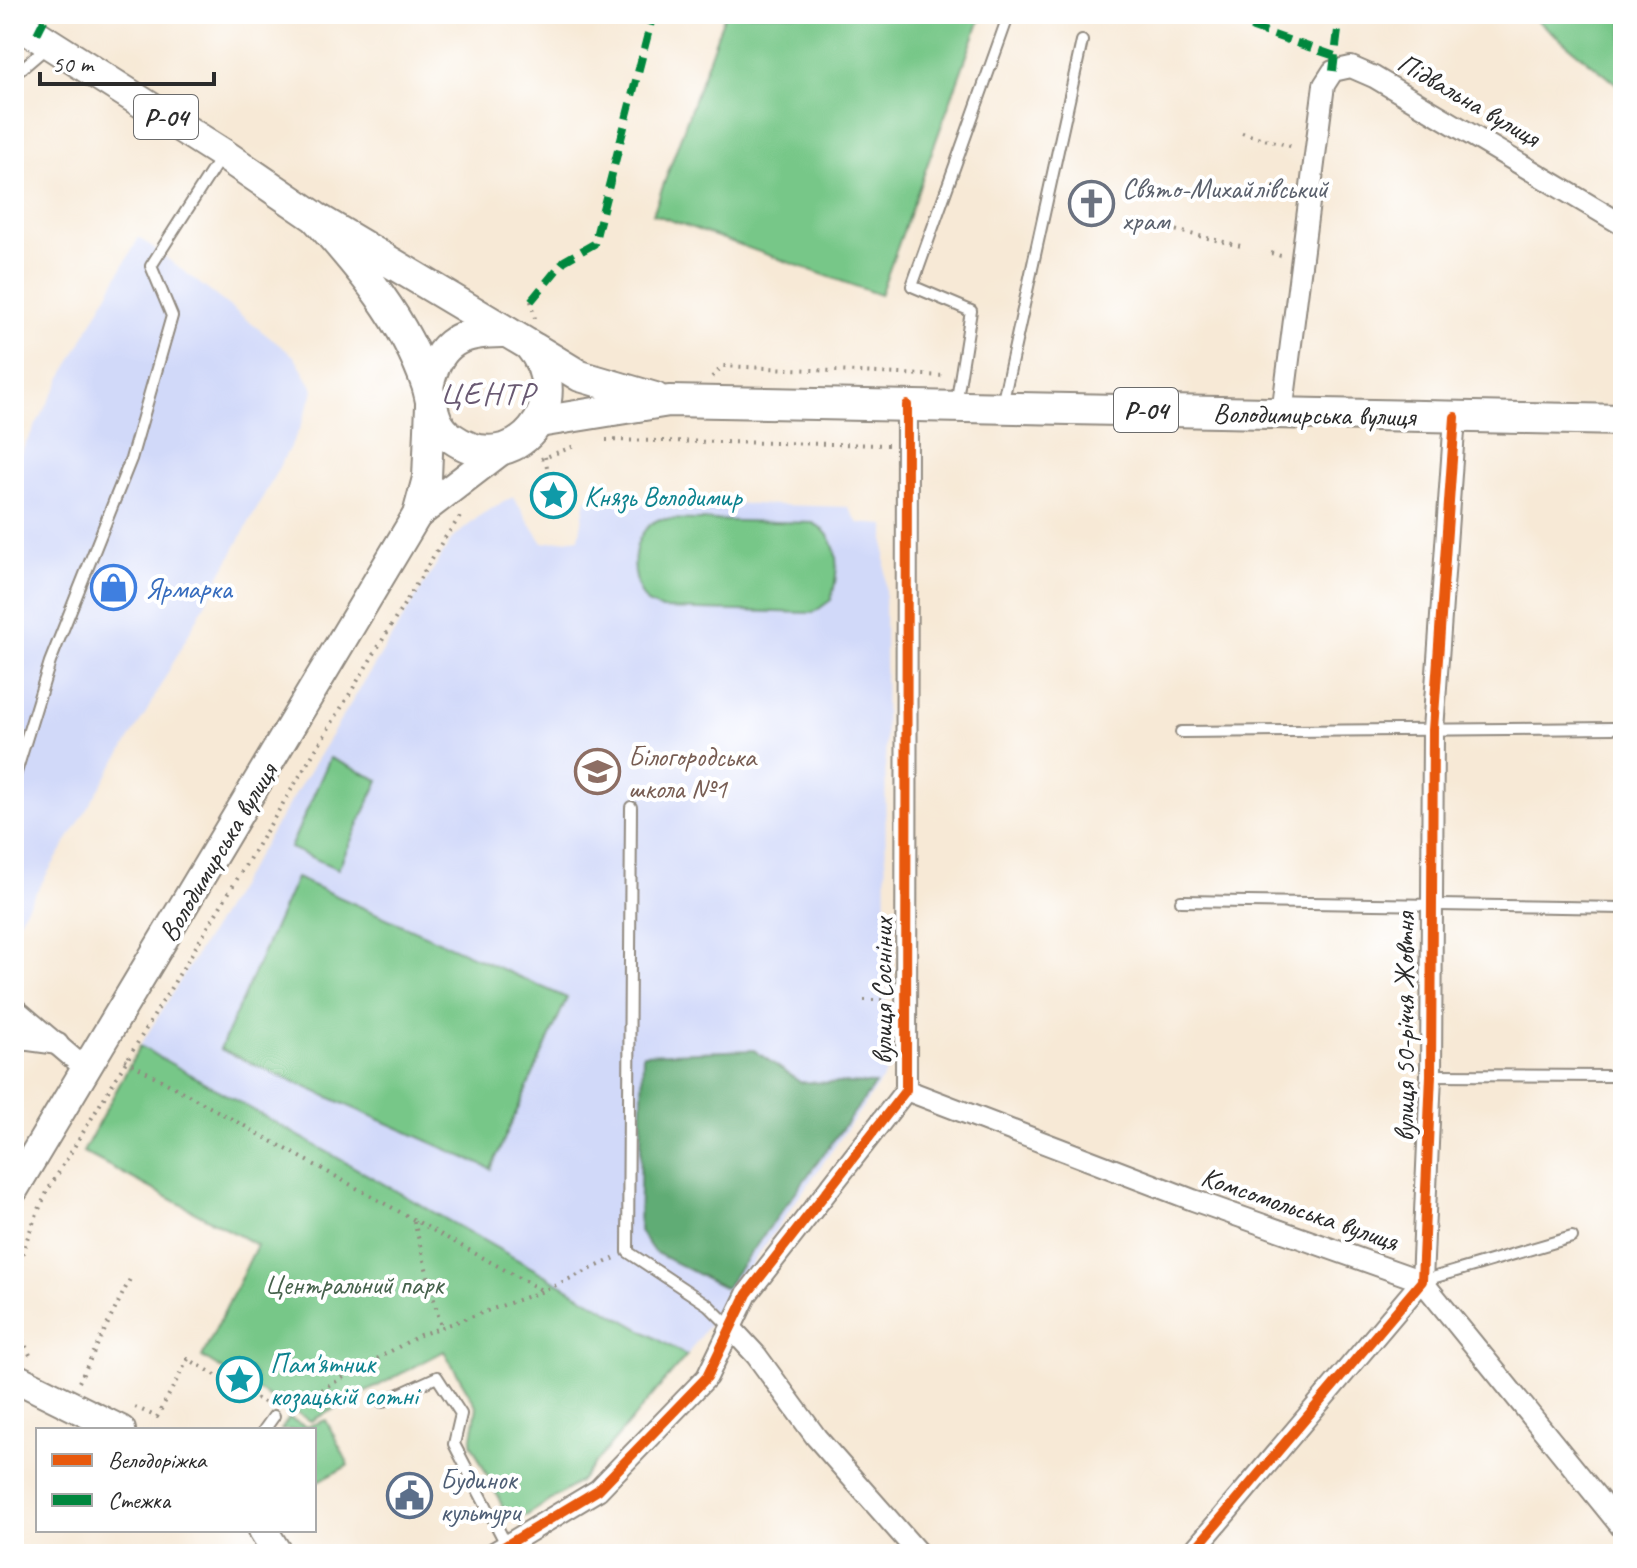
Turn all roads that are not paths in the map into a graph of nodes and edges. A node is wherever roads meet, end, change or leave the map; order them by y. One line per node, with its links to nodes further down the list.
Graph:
1 (1009, 14): 10 (lane)
2 (14, 21): 4 (main road, Р-04)
3 (1082, 41): 14 (lane)
4 (53, 43): 5 (lane); 6 (main road, Р-04)
5 (14, 67)
6 (223, 154): 7 (main road, Р-04); 24 (lane)
7 (315, 217): 9 (main road, Р-04); 11 (main road, Р-04)
8 (1623, 225): 15 (street, Підвальна вулиця)
9 (525, 334): 11 (main road); 12 (main road, Володимирська вулиця / Р-04); 18 (main road)
10 (958, 392): 13 (main road, Володимирська вулиця / Р-04); 14 (main road, Володимирська вулиця / Р-04)
11 (429, 396): 19 (main road, Р-04); 20 (main road)
12 (669, 401): 13 (main road, Володимирська вулиця / Р-04); 18 (main road, Володимирська вулиця / Р-04)
13 (907, 405): 35 (street, вулиця Сосніних)
14 (1002, 407): 15 (main road, Володимирська вулиця / Р-04)
15 (1282, 414): 16 (main road, Володимирська вулиця / Р-04)
16 (1455, 417): 17 (main road, Володимирська вулиця / Р-04); 22 (street, вулиця 50-річчя Жовтня)
17 (1623, 420)
18 (539, 422): 19 (main road, Р-04)
19 (503, 449): 20 (main road)
20 (417, 515): 32 (main road, Володимирська вулиця)
21 (1613, 728): 22 (lane)
22 (1433, 730): 23 (lane); 27 (street, вулиця 50-річчя Жовтня)
23 (1181, 732)
24 (14, 779)
25 (631, 807): 39 (lane)
26 (1181, 901): 27 (lane)
27 (1429, 902): 28 (lane); 33 (street, вулиця 50-річчя Жовтня)
28 (1623, 908)
29 (14, 1008): 31 (street)
30 (14, 1038): 31 (street)
31 (58, 1044): 32 (street)
32 (104, 1059): 36 (main road, Володимирська вулиця)
33 (1431, 1075): 34 (lane); 38 (street, вулиця 50-річчя Жовтня)
34 (1610, 1076)
35 (906, 1090): 38 (street, Комсомольська вулиця); 39 (street, вулиця Сосніних)
36 (14, 1189)
37 (1572, 1237): 38 (lane)
38 (1422, 1281): 45 (street, Комсомольська вулиця); 50 (street)
39 (732, 1329): 47 (street, вулиця Сосніних); 49 (street)
40 (22, 1372): 43 (main road)
41 (382, 1402): 47 (lane)
42 (274, 1416): 44 (lane)
43 (126, 1418)
44 (265, 1428)
45 (1623, 1529)
46 (264, 1532): 48 (main road)
47 (500, 1550)
48 (278, 1554)
49 (919, 1554)
50 (1191, 1554)

